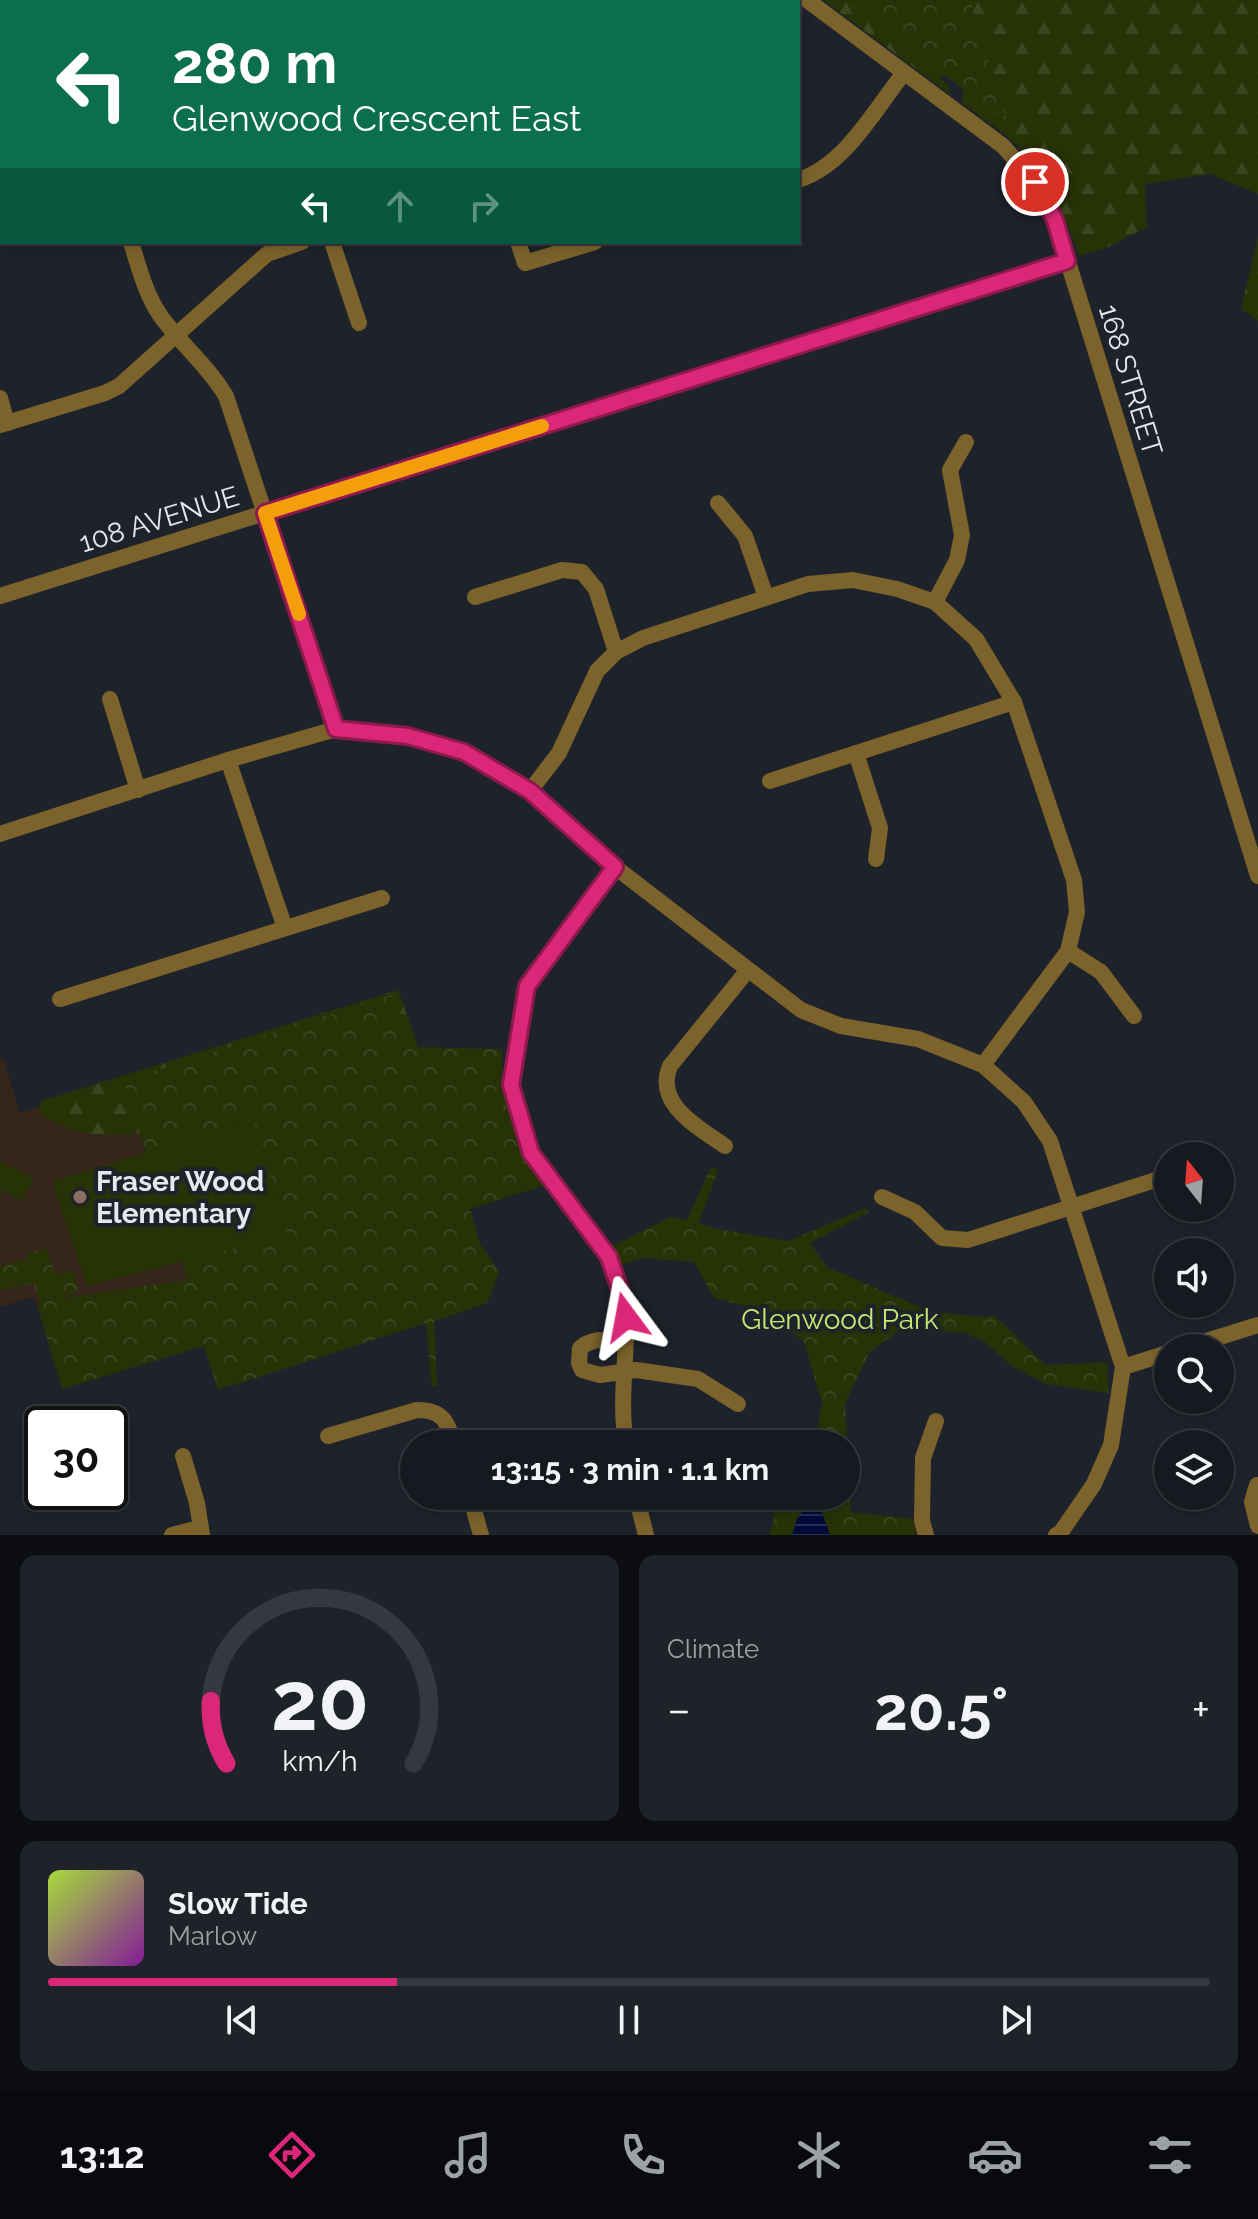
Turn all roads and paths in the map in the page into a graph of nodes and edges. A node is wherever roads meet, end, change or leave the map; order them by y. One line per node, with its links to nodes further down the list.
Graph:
1 (807, 0): 2 (street, 168 STREET)
2 (904, 73): 3 (street); 9 (street, 168 STREET)
3 (800, 179)
4 (132, 244): 11 (street)
5 (296, 244): 11 (street)
6 (333, 244): 10 (street)
7 (519, 244): 8 (street)
8 (588, 244)
9 (1067, 261): 16 (street, 108 AVENUE); 33 (street, 168 STREET)
10 (359, 323)
11 (176, 335): 13 (street); 16 (street)
12 (0, 398): 13 (street)
13 (4, 424)
14 (966, 442): 20 (street)
15 (718, 503): 19 (street)
16 (265, 513): 17 (street, 108 AVENUE); 24 (street)
17 (0, 596)
18 (475, 597): 21 (street)
19 (766, 597): 20 (street); 21 (street)
20 (935, 602): 23 (street)
21 (616, 652): 29 (street)
22 (110, 699): 28 (street)
23 (1014, 702): 25 (street); 36 (street)
24 (336, 729): 26 (street); 29 (street)
25 (856, 753): 27 (street); 31 (street)
26 (228, 760): 28 (street); 35 (street)
27 (770, 781)
28 (138, 790): 30 (street)
29 (530, 791): 32 (street)
30 (0, 834)
31 (876, 859)
32 (615, 867): 37 (street); 47 (street)
33 (1258, 876)
34 (382, 898): 35 (street)
35 (285, 928): 38 (street)
36 (1068, 951): 39 (street); 40 (street)
37 (748, 970): 40 (street); 41 (street)
38 (60, 999)
39 (1134, 1016)
40 (983, 1065): 44 (street)
41 (725, 1146)
42 (1154, 1181): 44 (street)
43 (882, 1197): 44 (street)
44 (1073, 1207): 49 (street)
45 (1258, 1325): 46 (street)
46 (1229, 1334)
47 (625, 1341): 50 (street); 50 (street)
48 (1154, 1357): 49 (street)
49 (1123, 1367): 63 (street)
50 (624, 1373): 51 (street); 54 (street)
51 (738, 1404)
52 (936, 1421): 67 (street)
53 (450, 1430): 55 (street)
54 (624, 1430)
55 (328, 1436)
56 (183, 1456): 58 (street)
57 (1257, 1485): 61 (street)
58 (197, 1510): 62 (street); 64 (street)
59 (474, 1510): 65 (street)
60 (640, 1510): 66 (street)
61 (1258, 1526)
62 (179, 1534): 64 (street)
63 (1060, 1534)
64 (202, 1535)
65 (481, 1535)
66 (646, 1535)
67 (926, 1535)

